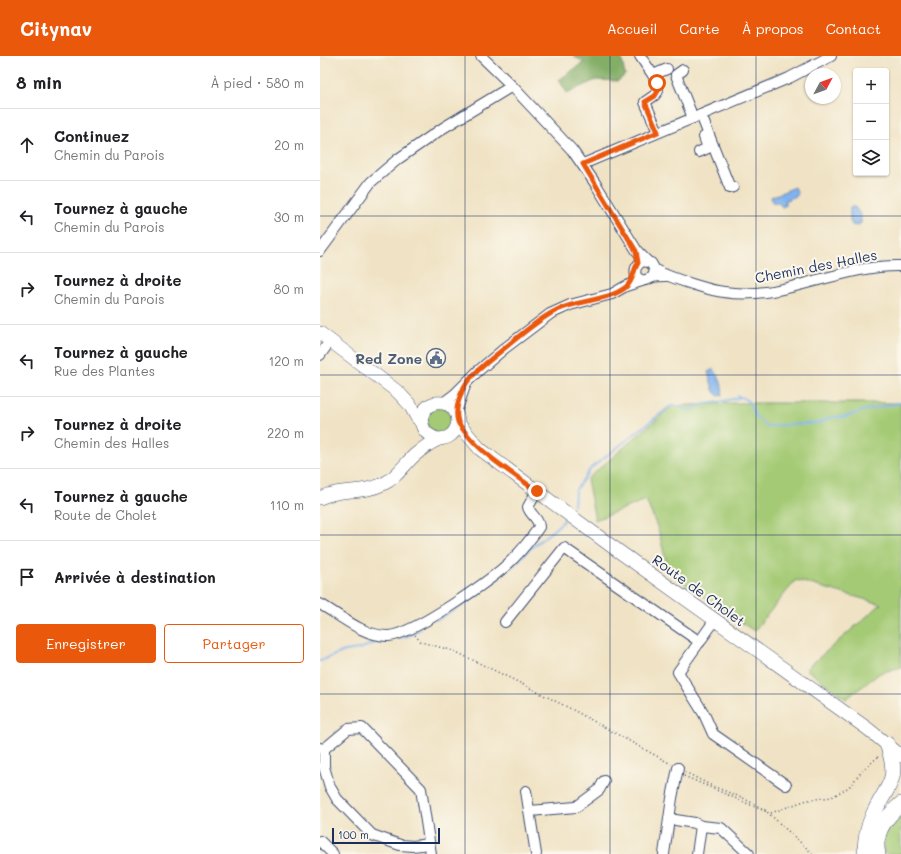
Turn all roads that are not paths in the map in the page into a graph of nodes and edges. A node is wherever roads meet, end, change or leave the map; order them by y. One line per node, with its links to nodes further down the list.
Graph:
1 (481, 56): 7 (street)
2 (640, 56): 6 (street)
3 (831, 56): 8 (street)
4 (667, 69): 6 (street)
5 (683, 70): 8 (street)
6 (653, 75): 9 (street)
7 (512, 86): 11 (street); 13 (street)
8 (696, 117): 9 (street); 10 (street); 12 (street)
9 (658, 132): 11 (street)
10 (699, 152)
11 (583, 164): 15 (street)
12 (733, 187)
13 (320, 251)
14 (901, 266): 16 (street, Chemin des Halles)
15 (641, 269): 16 (street, Chemin des Halles); 16 (street); 19 (street)
16 (654, 274)
17 (325, 337): 18 (street); 20 (main road)
18 (320, 354)
19 (466, 383): 21 (street); 22 (street)
20 (398, 392): 21 (main road); 23 (main road)
21 (437, 404): 22 (main road); 23 (main road)
22 (457, 417): 24 (main road); 25 (main road, Route de Cholet)
23 (422, 426): 24 (main road); 26 (main road)
24 (443, 438): 25 (main road, Route de Cholet); 26 (main road)
25 (480, 449): 27 (main road, Route de Cholet)
26 (411, 458): 28 (main road)
27 (537, 491): 29 (street); 30 (main road, Route de Cholet)
28 (320, 498)
29 (320, 604)
30 (715, 620): 32 (street); 34 (main road, Route de Cholet)
31 (505, 622): 32 (street)
32 (700, 642): 38 (street)
33 (322, 749): 46 (street); 46 (street)
34 (893, 751): 40 (highway)
35 (680, 771): 43 (street)
36 (604, 781): 42 (street)
37 (901, 783): 40 (highway)
38 (786, 784)
39 (526, 791): 42 (street)
40 (887, 793): 53 (highway)
41 (901, 804): 54 (highway)
42 (530, 811): 49 (street)
43 (669, 819): 44 (street); 50 (street)
44 (701, 826): 51 (street); 52 (street)
45 (320, 842): 47 (street)
46 (429, 844): 48 (street)
47 (333, 854)
48 (431, 854)
49 (536, 854)
50 (664, 854)
51 (697, 854)
52 (749, 854)
53 (864, 854)
54 (878, 854)

